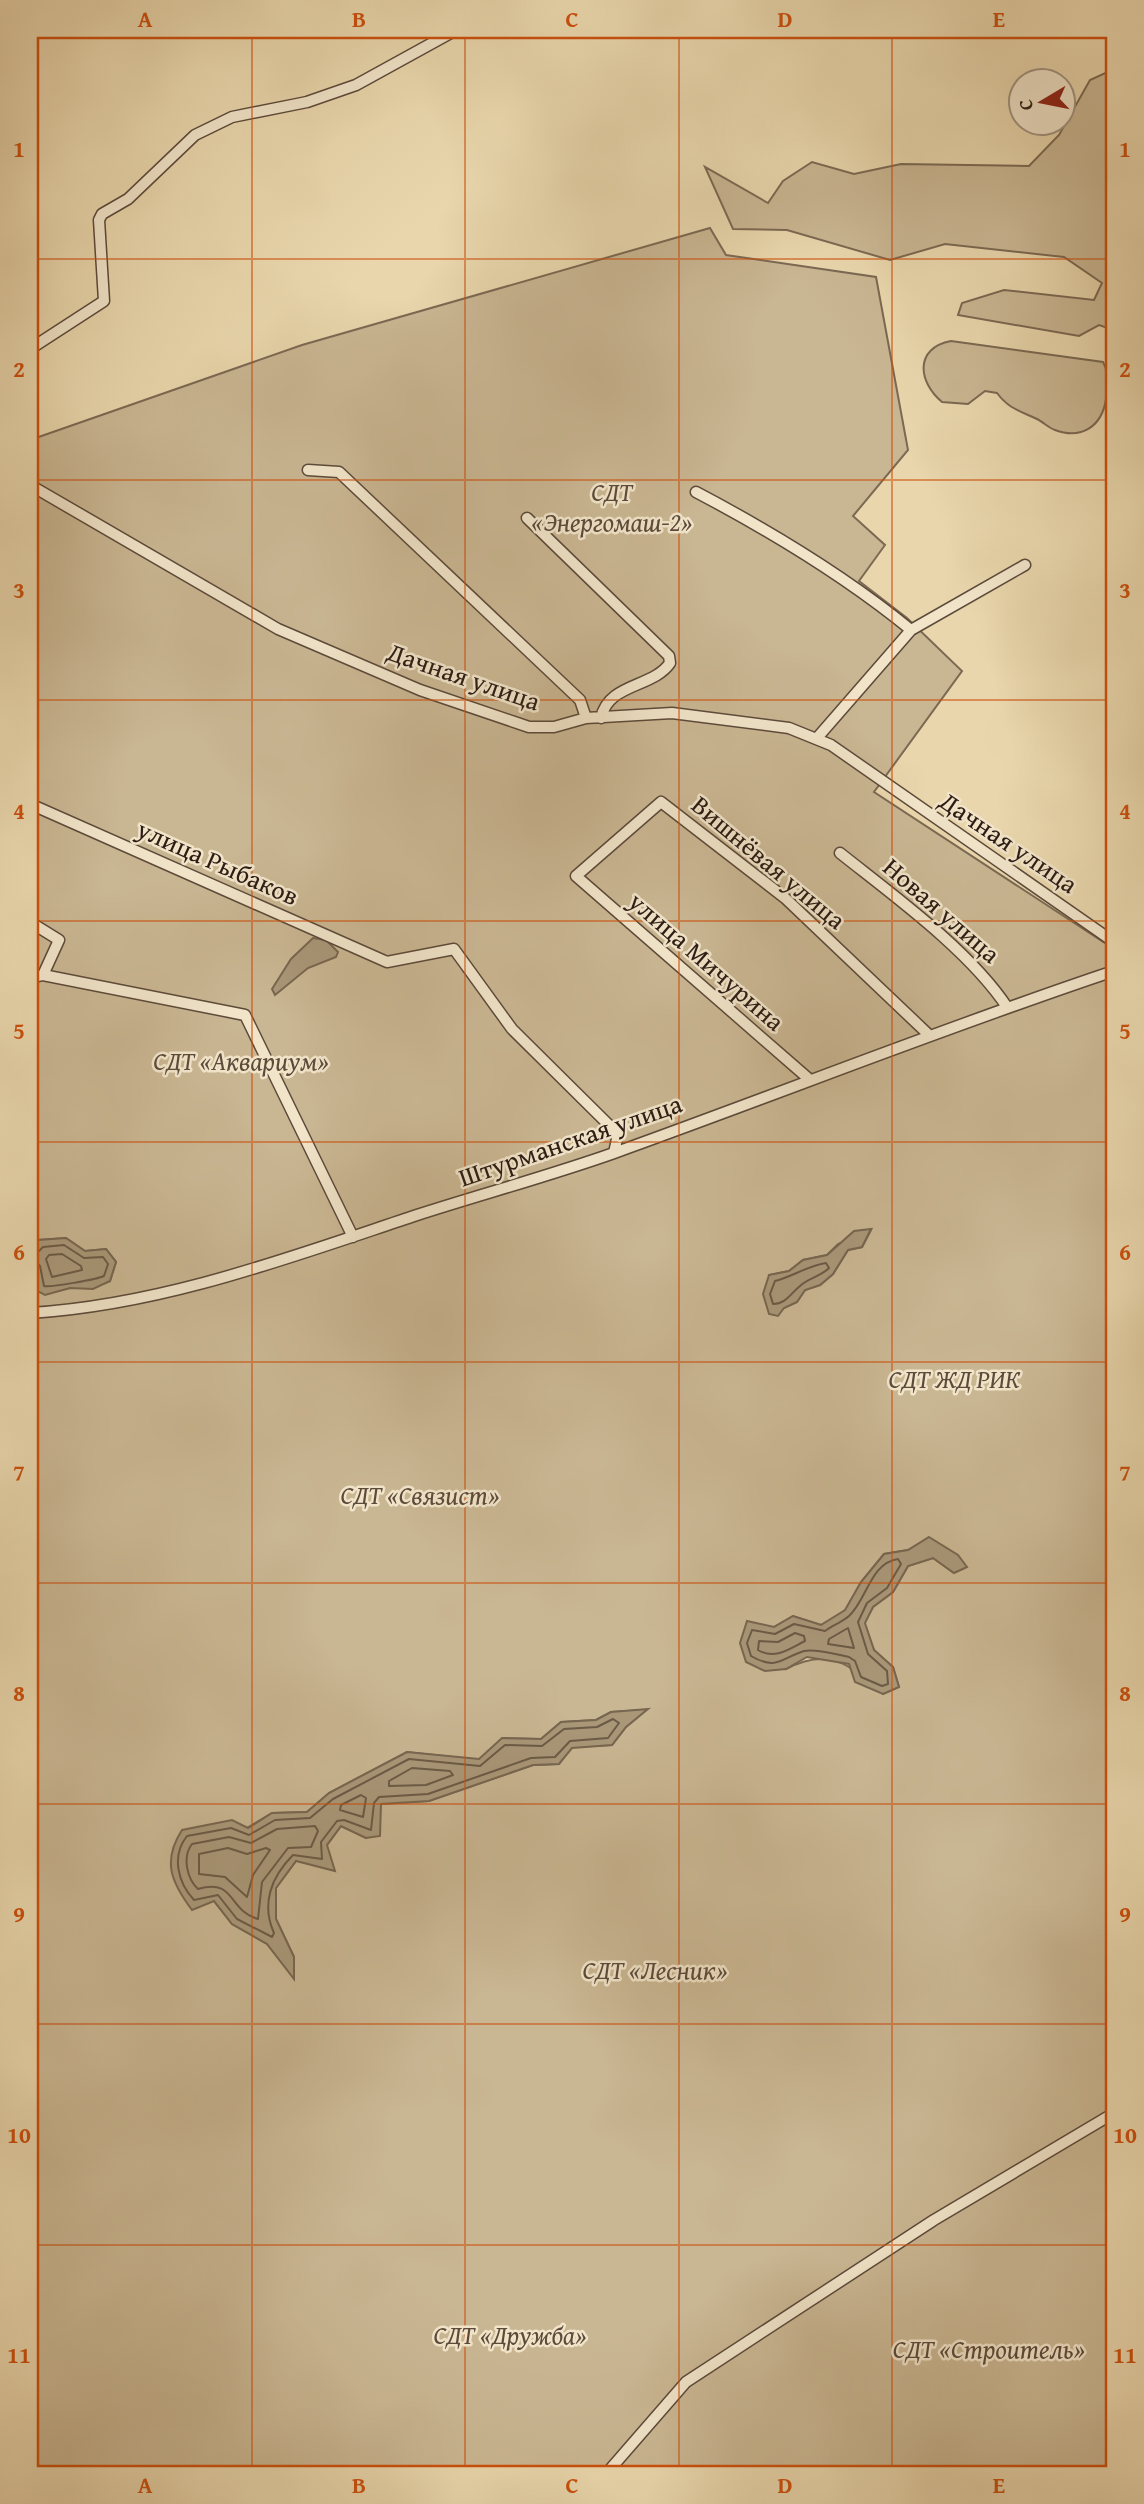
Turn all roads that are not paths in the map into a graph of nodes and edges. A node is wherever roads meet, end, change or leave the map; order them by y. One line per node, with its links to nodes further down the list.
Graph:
1 (456, 30): 2 (street)
2 (30, 349)
3 (308, 470): 9 (street)
4 (30, 485): 9 (street, Дачная улица)
5 (696, 492): 8 (street)
6 (527, 518): 10 (street)
7 (1025, 565): 8 (street)
8 (911, 630): 11 (street)
9 (586, 718): 10 (street, Дачная улица)
10 (601, 718): 11 (street, Дачная улица)
11 (817, 738): 16 (street, Дачная улица)
12 (30, 804): 23 (street, улица Рыбаков)
13 (840, 853): 20 (street, Новая улица)
14 (576, 876): 21 (street, Вишнёвая улица); 22 (street, улица Мичурина)
15 (30, 922): 18 (street)
16 (1114, 942)
17 (1114, 971): 20 (street, Штурманская улица)
18 (43, 975): 19 (street); 24 (street)
19 (30, 978)
20 (1007, 1007): 21 (street, Штурманская улица)
21 (929, 1035): 22 (street, Штурманская улица)
22 (809, 1079): 23 (street, Штурманская улица)
23 (614, 1153): 24 (street, Штурманская улица)
24 (353, 1237): 25 (street, Штурманская улица)
25 (30, 1314)
26 (1114, 2113): 27 (street)
27 (606, 2474)

